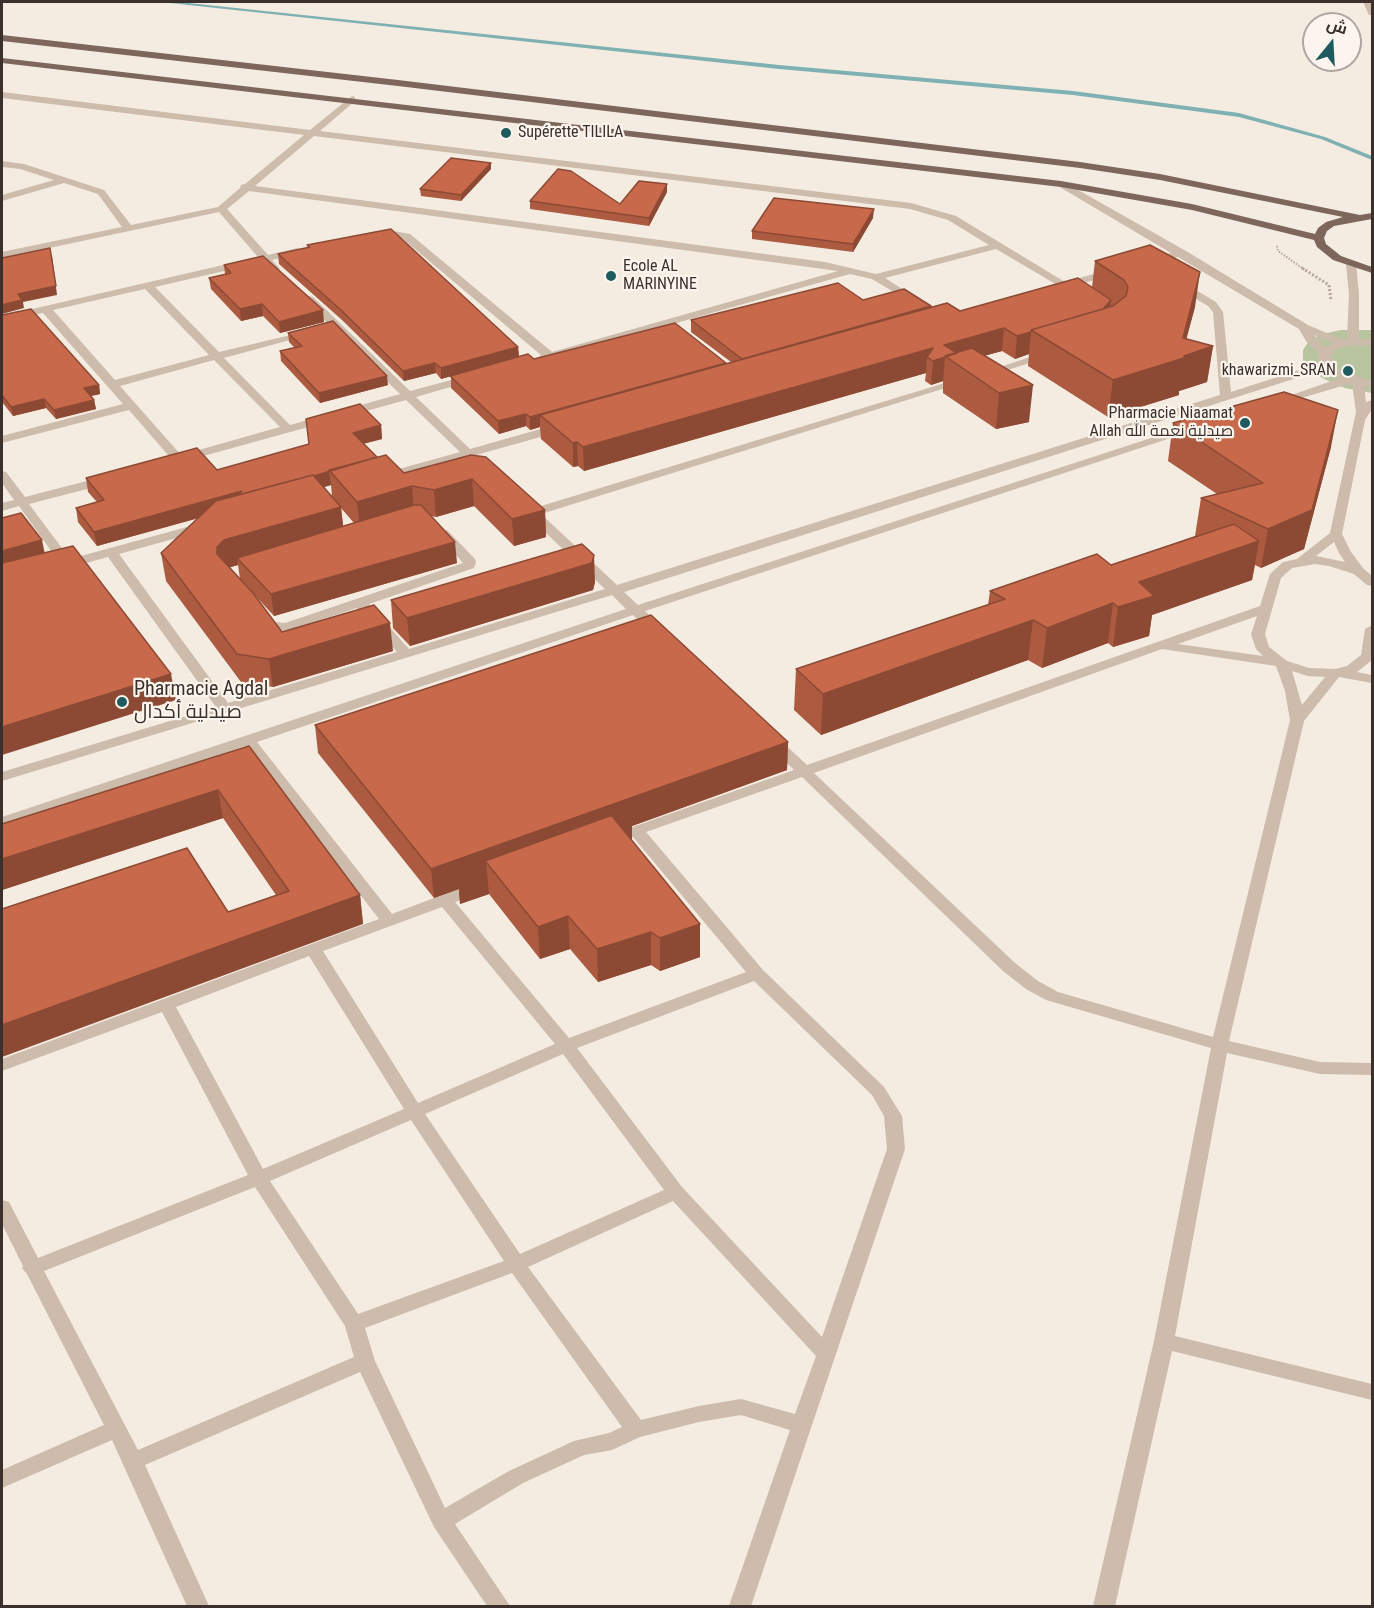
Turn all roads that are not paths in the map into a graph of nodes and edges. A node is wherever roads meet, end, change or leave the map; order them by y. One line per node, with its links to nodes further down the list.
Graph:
1 (1367, 2): 2 (street)
2 (1372, 13)
3 (2, 38): 15 (main road)
4 (2, 60): 6 (main road)
5 (2, 95): 7 (street)
6 (352, 99): 7 (street); 10 (main road)
7 (312, 132): 11 (street); 19 (street)
8 (2, 164): 9 (street)
9 (65, 180): 12 (street); 16 (street)
10 (1061, 184): 18 (main road); 21 (street)
11 (244, 187): 13 (street); 26 (street)
12 (2, 198)
13 (221, 208): 16 (street); 23 (street)
14 (1372, 216): 15 (main road)
15 (1359, 217): 18 (main road)
16 (127, 227): 22 (street)
17 (359, 238): 42 (street)
18 (1319, 238): 24 (main road)
19 (996, 246): 28 (street); 30 (street)
20 (306, 249): 23 (street)
21 (1182, 253): 25 (street); 37 (street)
22 (2, 255)
23 (263, 258): 29 (street); 36 (street)
24 (1351, 264): 27 (main road); 38 (street)
25 (1133, 267): 30 (street); 50 (street)
26 (853, 270): 28 (street); 42 (street)
27 (1372, 270)
28 (876, 277): 34 (street)
29 (147, 285): 33 (street); 41 (street)
30 (1065, 286): 31 (street); 32 (street)
31 (1043, 292)
32 (1084, 298)
33 (46, 309): 35 (street); 47 (street)
34 (928, 309)
35 (2, 319)
36 (326, 327): 41 (street); 49 (street)
37 (1305, 327): 38 (street); 43 (street)
38 (1348, 342): 39 (street); 43 (street)
39 (1372, 342)
40 (1058, 351): 73 (street)
41 (217, 356): 47 (street); 57 (street)
42 (550, 356): 44 (street)
43 (1326, 359): 46 (street); 50 (street)
44 (528, 362)
45 (485, 374): 49 (street)
46 (1353, 380): 48 (street); 52 (street); 54 (street)
47 (112, 384): 53 (street)
48 (1372, 384)
49 (409, 395): 57 (street); 59 (street)
50 (1226, 397): 73 (street)
51 (1372, 403): 54 (street)
52 (1269, 404)
53 (130, 406): 57 (street); 58 (street)
54 (1365, 416): 68 (street)
55 (570, 425): 59 (street)
56 (1202, 426): 77 (street)
57 (288, 429)
58 (2, 439)
59 (467, 454): 62 (street); 63 (street)
60 (2, 475): 64 (street)
61 (122, 475): 64 (street)
62 (492, 476)
63 (377, 479)
64 (22, 503): 65 (street); 69 (street)
65 (2, 507)
66 (429, 520): 75 (street)
67 (210, 525): 69 (street)
68 (1336, 534): 70 (street); 71 (street)
69 (111, 552): 86 (street)
70 (1300, 561): 71 (street); 76 (street)
71 (1359, 571): 72 (street)
72 (1372, 582)
73 (615, 590): 77 (street); 82 (street)
74 (251, 603): 75 (street)
75 (360, 603): 82 (street)
76 (1266, 608): 80 (street); 83 (street)
77 (636, 610): 79 (street); 89 (street)
78 (1372, 629): 81 (street)
79 (670, 642)
80 (1162, 645): 83 (street); 90 (street)
81 (1371, 650): 84 (street)
82 (405, 654): 86 (street)
83 (1281, 663): 84 (street); 87 (street)
84 (1337, 672): 85 (street); 87 (street)
85 (1372, 679)
86 (225, 709): 91 (street)
87 (1297, 720): 101 (street)
88 (762, 731): 90 (street)
89 (249, 741): 92 (street); 97 (street)
90 (804, 771): 93 (street); 101 (street)
91 (2, 777)
92 (2, 822)
93 (636, 831): 94 (street); 99 (street)
94 (602, 843)
95 (490, 884): 96 (street)
96 (445, 900): 97 (street); 102 (street)
97 (390, 922): 98 (street)
98 (313, 949): 100 (street); 105 (street)
99 (757, 974): 102 (street); 113 (street)
100 (166, 1004): 103 (street); 106 (street)
101 (1220, 1045): 104 (street); 112 (street)
102 (566, 1046): 105 (street); 107 (street)
103 (2, 1065)
104 (1372, 1069)
105 (414, 1111): 106 (street); 109 (street)
106 (259, 1178): 110 (street); 111 (street)
107 (676, 1192): 109 (street); 113 (street)
108 (2, 1207): 110 (street)
109 (516, 1264): 111 (street); 118 (street)
110 (31, 1268): 117 (street)
111 (354, 1324): 114 (street)
112 (1164, 1341): 115 (street); 125 (street)
113 (825, 1353): 116 (street)
114 (365, 1361): 119 (street); 121 (street)
115 (1372, 1392)
116 (800, 1424): 118 (street); 124 (street)
117 (116, 1429): 119 (street); 120 (street)
118 (636, 1431): 121 (street)
119 (132, 1461): 122 (street)
120 (2, 1479)
121 (441, 1521): 123 (street)
122 (198, 1606)
123 (499, 1606)
124 (740, 1606)
125 (1104, 1606)

